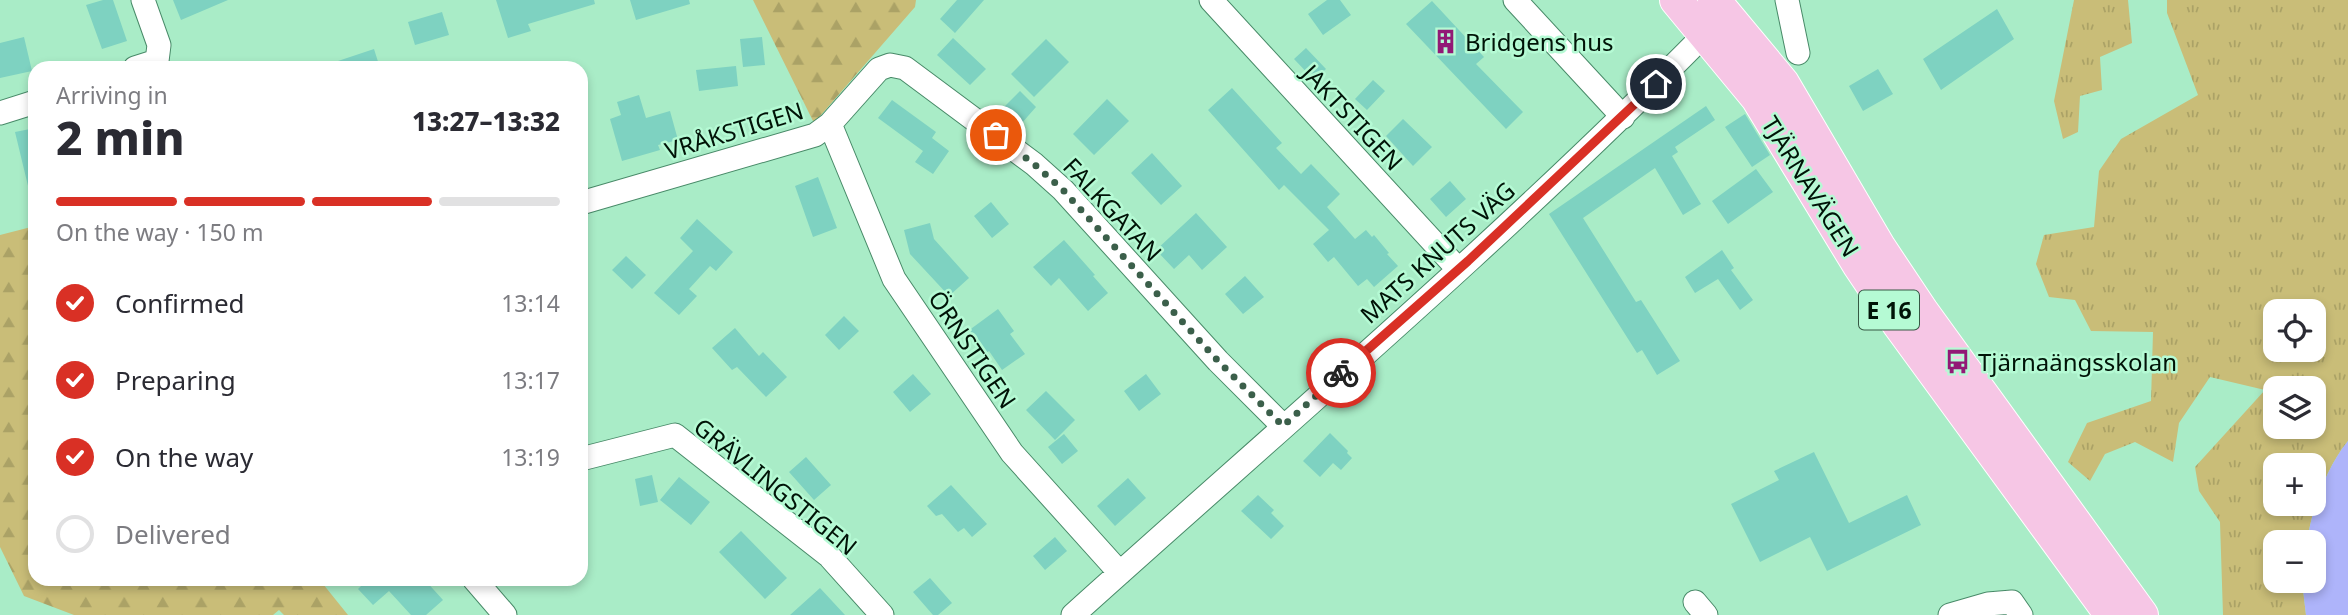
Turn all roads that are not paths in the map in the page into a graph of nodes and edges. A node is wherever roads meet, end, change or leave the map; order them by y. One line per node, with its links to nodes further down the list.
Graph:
1 (143, 0): 9 (street)
2 (1211, 0): 16 (street, JAKTSTIGEN)
3 (1515, 0): 13 (street)
4 (1676, 0): 7 (highway, TJÄRNAVÄGEN / E 16)
5 (1714, 0): 27 (highway, TJÄRNAVÄGEN / E 16)
6 (1787, 0): 8 (street)
7 (1705, 34): 13 (street, MATS KNUTS VÄG); 26 (highway, TJÄRNAVÄGEN / E 16)
8 (1798, 53)
9 (157, 61)
10 (879, 69): 14 (street, VRÅKSTIGEN); 17 (street, FALKGATAN)
11 (28, 104): 12 (street)
12 (0, 113)
13 (1623, 117): 16 (street, MATS KNUTS VÄG)
14 (830, 124): 15 (street, VRÅKSTIGEN); 19 (street, ÖRNSTIGEN)
15 (588, 201)
16 (1458, 269): 17 (street, MATS KNUTS VÄG)
17 (1283, 426): 19 (street, MATS KNUTS VÄG)
18 (588, 457): 22 (street, GRÄVLINGSTIGEN)
19 (1120, 573): 23 (street, MATS KNUTS VÄG)
20 (480, 586): 21 (street)
21 (505, 615)
22 (882, 615)
23 (1073, 615)
24 (1950, 615): 25 (street)
25 (2021, 615)
26 (2111, 615)
27 (2142, 615)

